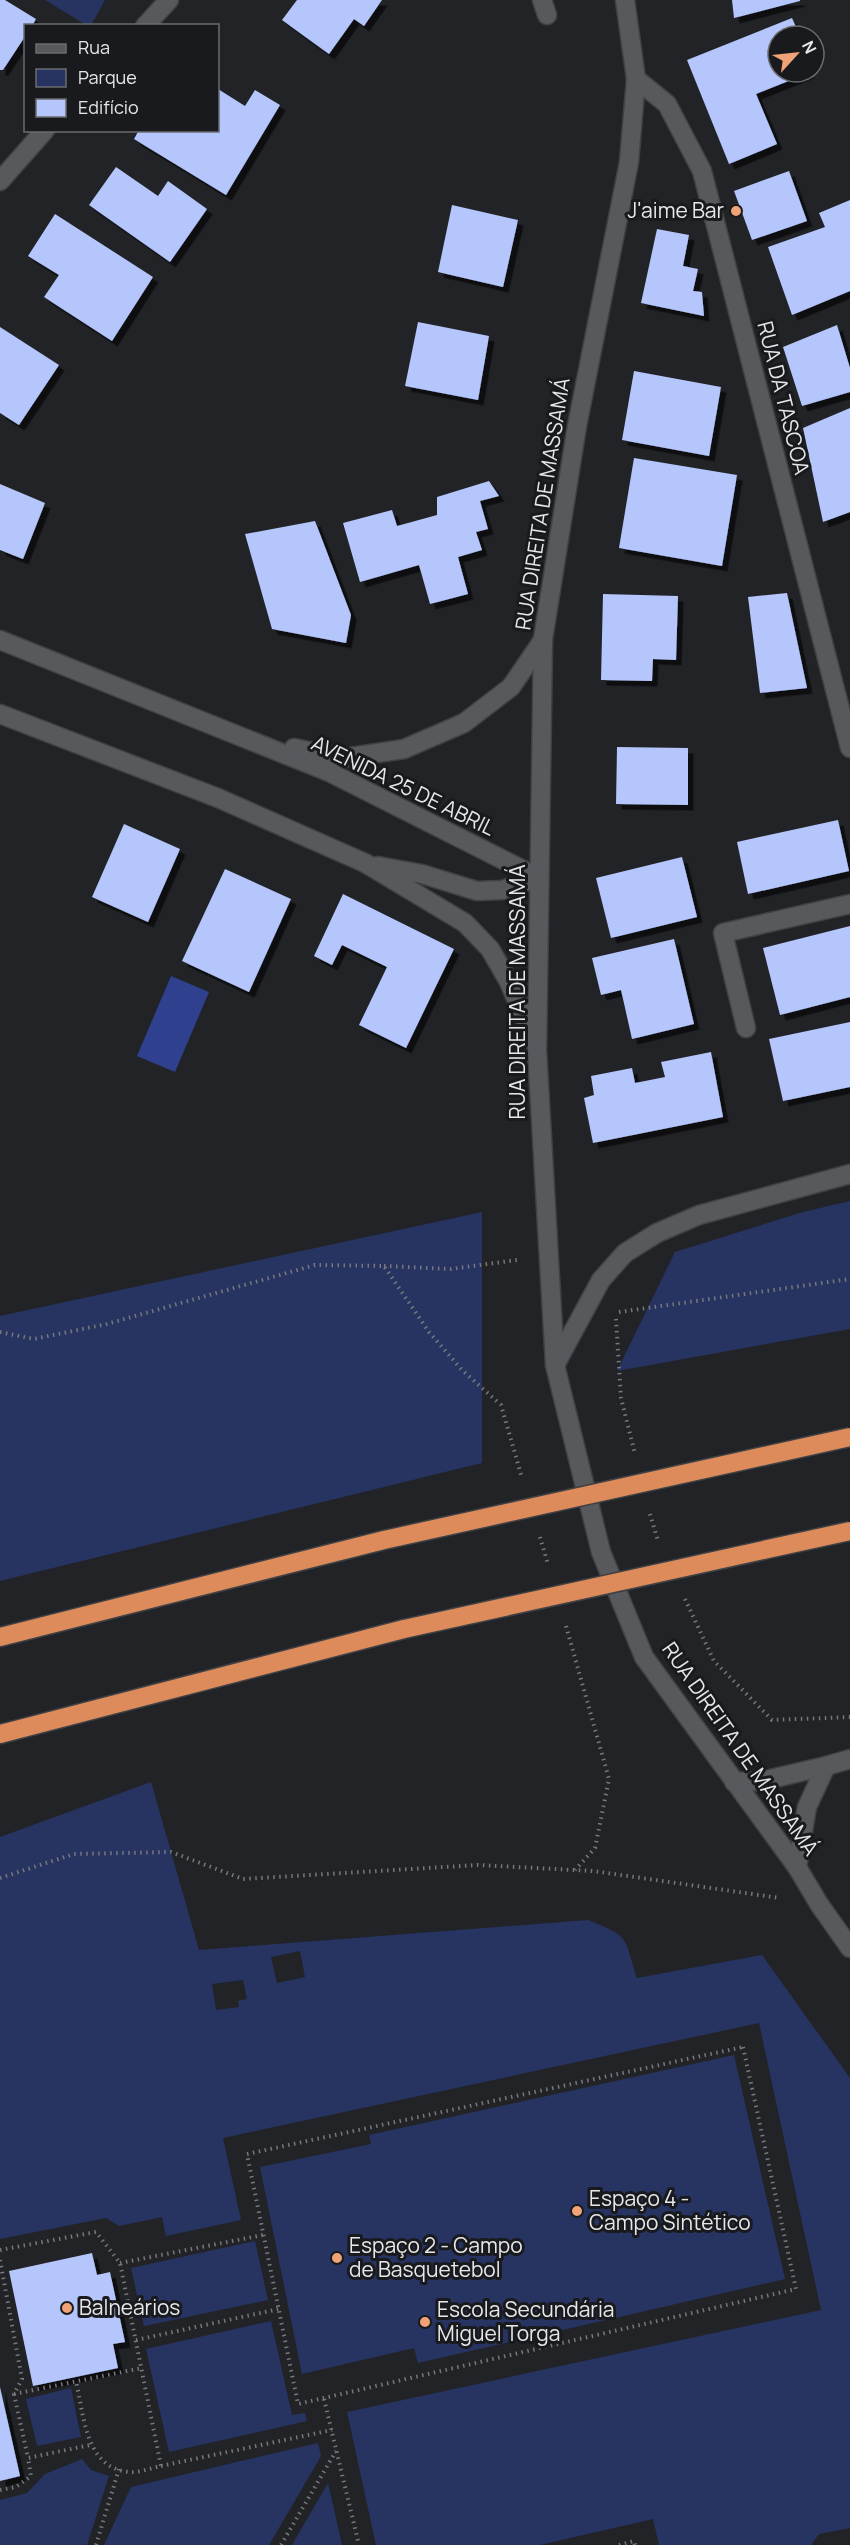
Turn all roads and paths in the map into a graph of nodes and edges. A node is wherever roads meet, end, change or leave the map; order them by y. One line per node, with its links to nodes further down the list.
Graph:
1 (169, 0): 3 (main road)
2 (625, 0): 4 (main road, RUA DIREITA DE MASSAMÁ)
3 (147, 24)
4 (636, 79): 7 (main road, RUA DIREITA DE MASSAMÁ); 11 (main road, RUA DA TASCOA)
5 (43, 132): 6 (main road)
6 (0, 181)
7 (543, 639): 10 (main road, AVENIDA 25 DE ABRIL); 13 (main road, RUA DIREITA DE MASSAMÁ)
8 (0, 640): 10 (main road, AVENIDA 25 DE ABRIL)
9 (0, 714): 12 (main road)
10 (211, 724): 13 (main road, AVENIDA 25 DE ABRIL)
11 (850, 747)
12 (365, 863): 13 (main road); 16 (main road)
13 (539, 878): 16 (main road, RUA DIREITA DE MASSAMÁ)
14 (850, 904): 15 (main road)
15 (746, 1028)
16 (537, 1050): 18 (main road, RUA DIREITA DE MASSAMÁ)
17 (850, 1174): 23 (main road)
18 (549, 1257): 19 (path); 23 (main road, RUA DIREITA DE MASSAMÁ)
19 (384, 1266): 22 (path); 25 (path)
20 (850, 1279): 21 (path)
21 (620, 1304)
22 (0, 1332)
23 (555, 1365): 34 (main road, RUA DIREITA DE MASSAMÁ)
24 (850, 1437): 30 (highway, bridge)
25 (524, 1485)
26 (538, 1531): 28 (path)
27 (850, 1531): 31 (highway, bridge)
28 (548, 1565)
29 (565, 1623): 36 (path)
30 (0, 1637)
31 (0, 1734)
32 (850, 1759): 33 (main road)
33 (826, 1766): 34 (main road); 35 (main road)
34 (734, 1782): 35 (main road, RUA DIREITA DE MASSAMÁ)
35 (797, 1868): 38 (main road, RUA DIREITA DE MASSAMÁ)
36 (576, 1870): 37 (path); 38 (path)
37 (0, 1878)
38 (819, 1904): 39 (main road, RUA DIREITA DE MASSAMÁ)
39 (850, 1948)
40 (264, 2235): 43 (path); 46 (path); 51 (path)
41 (0, 2250): 43 (path)
42 (0, 2260): 44 (path)
43 (120, 2263): 47 (path)
44 (6, 2289): 45 (path); 50 (path)
45 (0, 2291)
46 (279, 2309): 47 (path); 51 (path)
47 (136, 2340): 48 (path)
48 (142, 2368): 49 (path); 56 (path)
49 (76, 2381): 50 (path); 53 (path)
50 (14, 2394): 55 (path)
51 (324, 2398): 52 (path)
52 (332, 2430): 54 (path); 56 (path)
53 (90, 2445): 55 (path); 57 (path)
54 (336, 2450): 60 (path); 61 (path)
55 (28, 2458): 58 (path)
56 (162, 2466): 57 (path)
57 (119, 2469): 59 (path)
58 (0, 2490)
59 (96, 2545)
60 (281, 2545)
61 (359, 2545)
62 (619, 2545): 63 (path)
63 (635, 2545)

